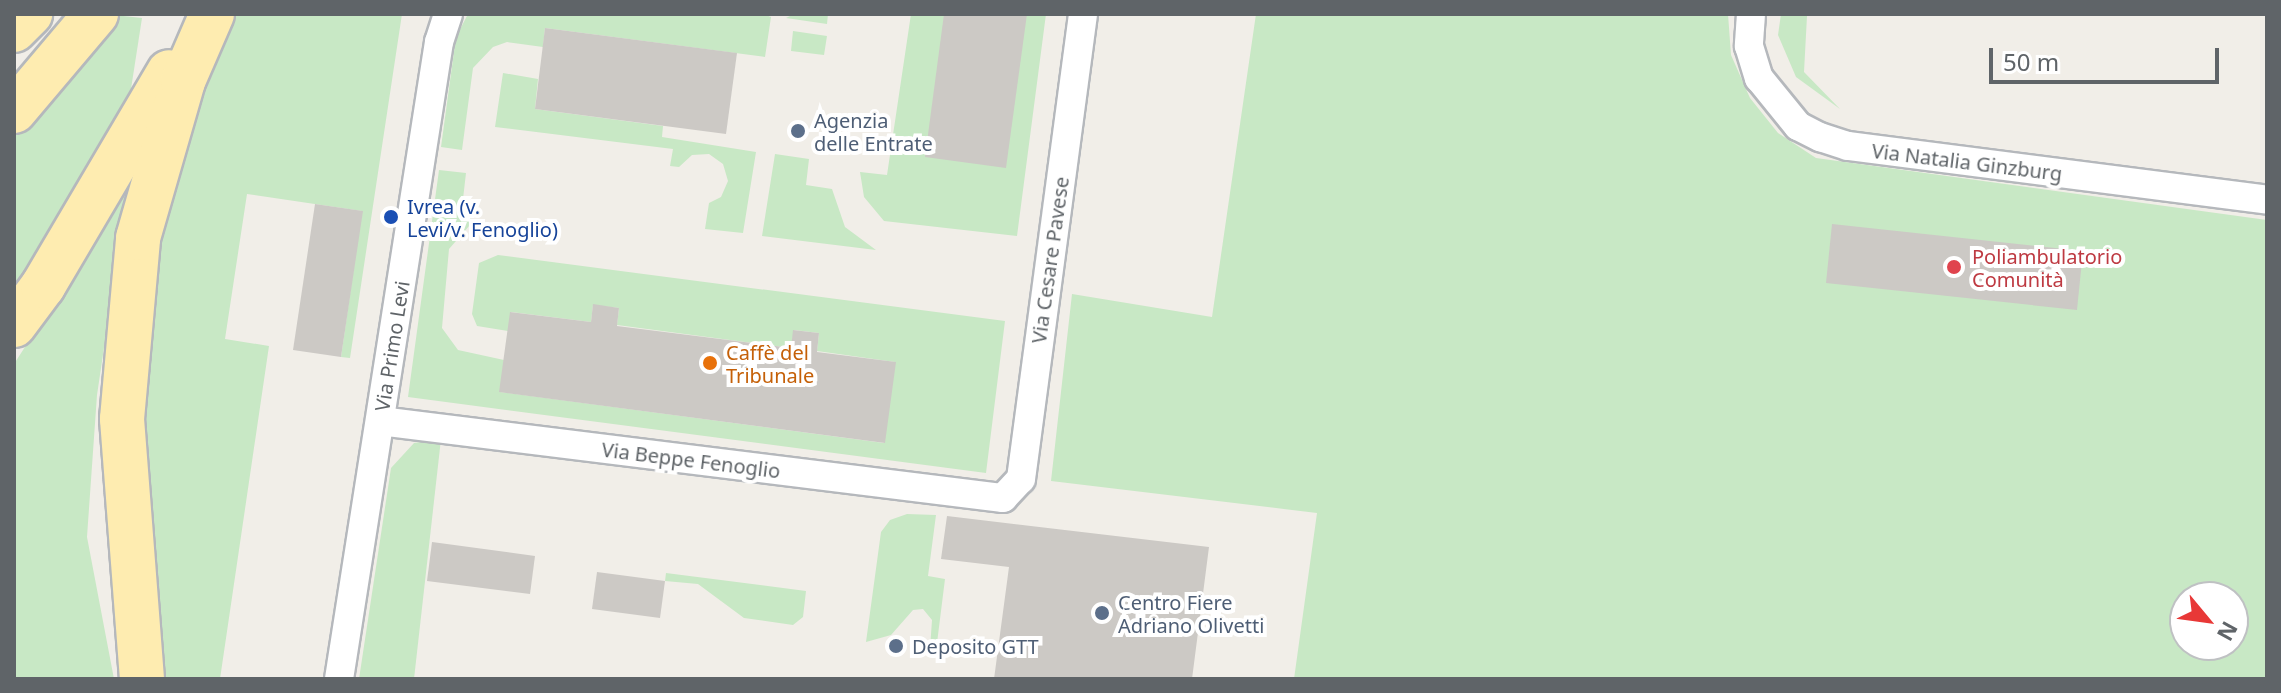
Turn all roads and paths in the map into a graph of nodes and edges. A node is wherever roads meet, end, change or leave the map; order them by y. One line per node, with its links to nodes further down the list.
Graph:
1 (30, 14): 8 (main road)
2 (96, 14): 9 (main road)
3 (203, 14): 11 (main road)
4 (212, 14): 14 (main road)
5 (448, 14): 12 (street, Via Primo Levi)
6 (1083, 14): 13 (street, Via Cesare Pavese)
7 (1751, 14): 10 (street, Via Natalia Ginzburg)
8 (14, 30)
9 (14, 111)
10 (2267, 200)
11 (14, 325)
12 (380, 421): 13 (street, Via Beppe Fenoglio); 15 (street, Via Primo Levi)
13 (1003, 498)
14 (142, 679)
15 (339, 679)

